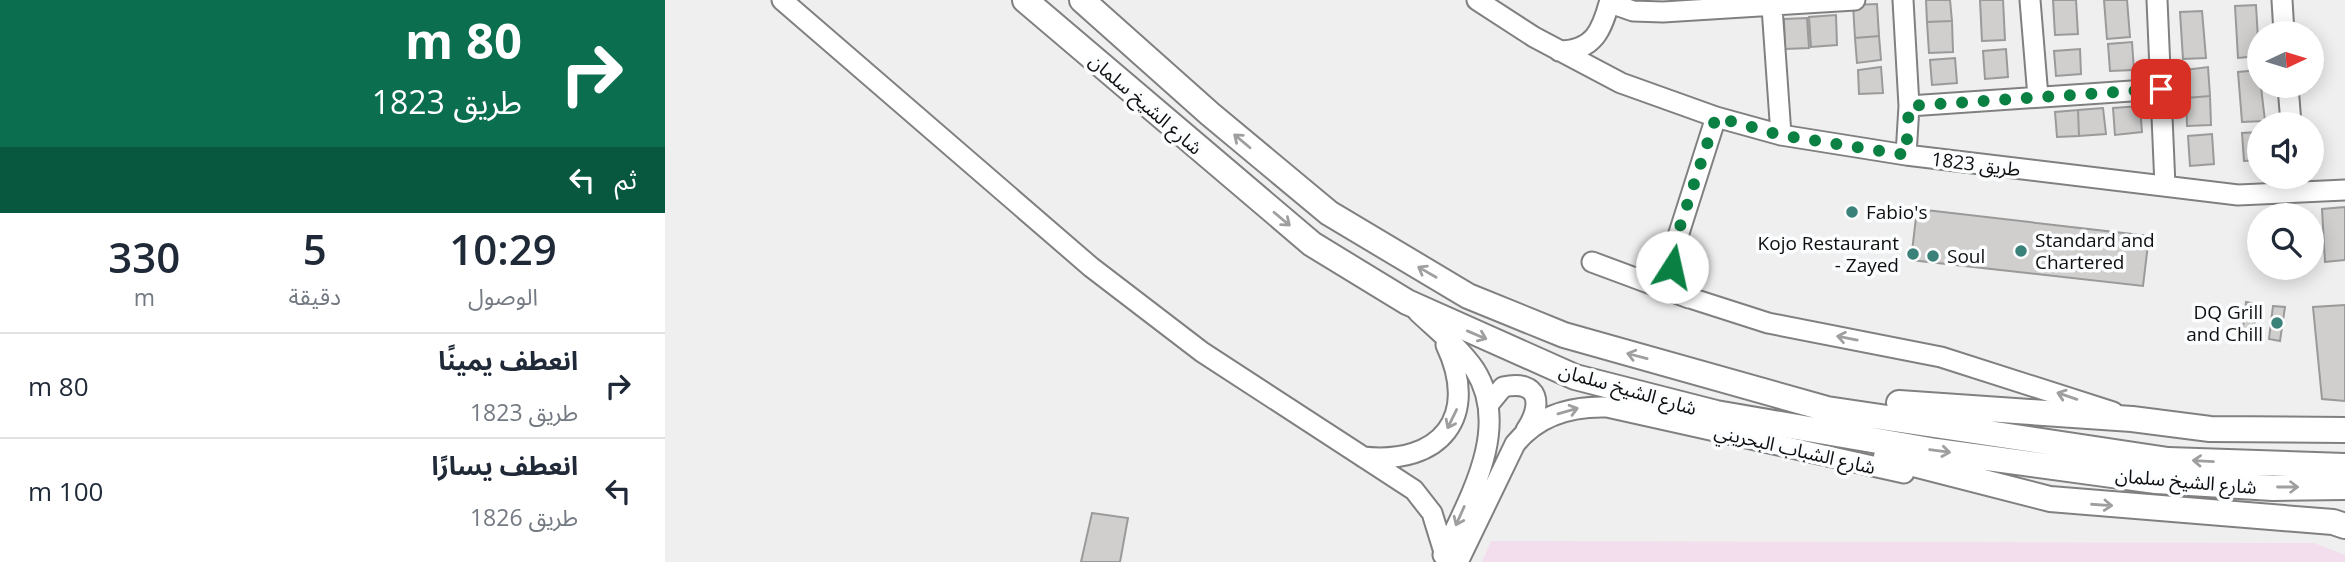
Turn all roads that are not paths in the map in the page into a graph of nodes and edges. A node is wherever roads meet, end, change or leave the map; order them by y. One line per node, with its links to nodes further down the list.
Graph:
1 (782, 0): 39 (street)
2 (1025, 0): 31 (main road, شارع الشيخ سلمان, one-way to 31)
3 (1082, 0): 17 (main road, شارع الشيخ سلمان)
4 (1094, 0): 17 (main road)
5 (1477, 0): 16 (street, طريق 1823)
6 (1855, 0): 13 (street)
7 (1903, 0): 21 (street)
8 (2031, 0): 20 (street)
9 (2157, 0): 19 (street)
10 (2281, 0): 14 (street)
11 (1610, 2): 12 (street); 15 (street)
12 (1745, 5): 13 (street)
13 (1772, 7): 23 (street)
14 (2283, 21)
15 (1597, 34): 16 (street); 18 (street)
16 (1559, 51): 18 (street, طريق 1823)
17 (1157, 67): 33 (main road, شارع الشيخ سلمان, one-way to 17)
18 (1601, 73): 22 (street, طريق 1823)
19 (2161, 89): 20 (street); 25 (street)
20 (2038, 97): 21 (street)
21 (1909, 106): 24 (street)
22 (1716, 117): 23 (street, طريق 1823); 30 (street)
23 (1780, 135): 24 (street, طريق 1823)
24 (1906, 155): 25 (street, طريق 1823)
25 (2165, 186): 27 (street, طريق 1823)
26 (2324, 188): 28 (street, طريق 1823)
27 (2272, 189)
28 (2345, 190)
29 (1592, 262): 30 (street)
30 (1690, 298): 35 (street, one-way to 30)
31 (1408, 302): 32 (street); 36 (main road, شارع الشيخ سلمان, one-way to 36)
32 (1439, 332): 34 (street); 39 (street, one-way to 39)
33 (1703, 373): 35 (main road); 40 (main road, شارع الشيخ سلمان, one-way to 33)
34 (1489, 404): 38 (street); 44 (street, one-way to 44)
35 (2131, 419): 37 (main road)
36 (1774, 424): 41 (main road, شارع الشيخ سلمان, one-way to 41); 42 (main road)
37 (2345, 430)
38 (1524, 432): 42 (street, شارع الشباب البحريني, one-way to 42); 44 (street)
39 (1359, 456): 44 (street)
40 (2345, 466)
41 (2345, 487)
42 (2050, 499): 43 (main road, one-way to 43)
43 (2345, 526)
44 (1447, 559)

